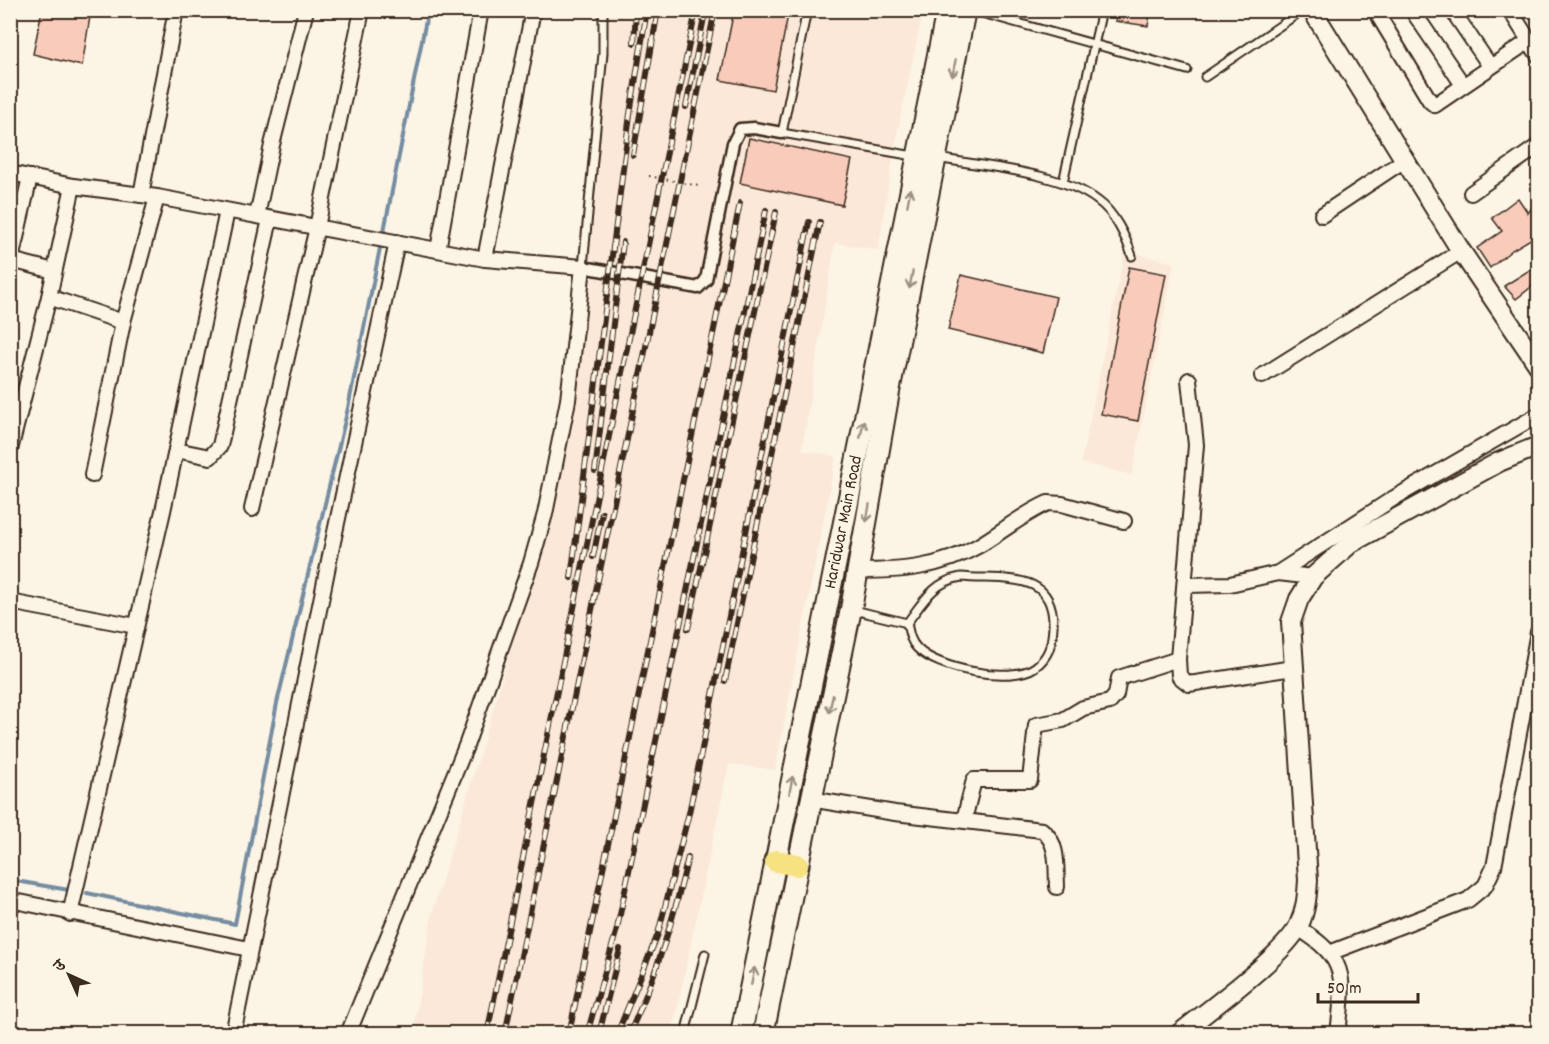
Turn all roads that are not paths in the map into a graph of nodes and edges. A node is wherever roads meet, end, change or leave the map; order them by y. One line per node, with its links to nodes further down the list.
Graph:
1 (176, 10): 34 (street)
2 (306, 10): 38 (street)
3 (362, 10): 40 (street)
4 (481, 10): 42 (street)
5 (534, 10): 45 (street)
6 (603, 10): 47 (lane)
7 (807, 10): 25 (lane)
8 (947, 10): 27 (main road, Haridwar Main Road)
9 (965, 10): 27 (main road, Haridwar Main Road, one-way to 27)
10 (971, 10): 19 (lane)
11 (1102, 10): 19 (lane)
12 (1302, 10): 23 (lane)
13 (1312, 10): 28 (street)
14 (1375, 10): 24 (street)
15 (1412, 10): 24 (street)
16 (1452, 10): 21 (street)
17 (1511, 11): 18 (street)
18 (1528, 41): 20 (street); 21 (street)
19 (1095, 45): 22 (lane); 31 (lane)
20 (1539, 55)
21 (1490, 66): 24 (street)
22 (1187, 70)
23 (1205, 77)
24 (1463, 85)
25 (782, 132): 27 (lane); 47 (street)
26 (1539, 146): 33 (street)
27 (926, 157): 31 (lane); 39 (main road, Haridwar Main Road)
28 (1406, 159): 37 (street); 43 (street)
29 (10, 173): 30 (street)
30 (30, 177): 32 (street); 46 (street)
31 (1063, 182): 44 (lane)
32 (73, 186): 34 (street); 48 (street)
33 (1472, 193)
34 (141, 195): 35 (street)
35 (157, 197): 36 (street); 50 (street)
36 (227, 211): 38 (street); 58 (street)
37 (1322, 215)
38 (263, 217): 40 (street); 58 (street)
39 (913, 224): 62 (main road, Haridwar Main Road, one-way to 62); 75 (main road, Haridwar Main Road, one-way to 39)
40 (317, 227): 41 (street); 60 (street)
41 (387, 240): 42 (street); 80 (street)
42 (438, 250): 45 (street)
43 (1461, 251): 51 (street); 52 (street)
44 (1132, 256)
45 (485, 259): 47 (street)
46 (11, 262): 48 (street)
47 (583, 267): 84 (street)
48 (54, 271): 49 (street)
49 (49, 297): 50 (street); 55 (street)
50 (123, 322): 59 (street)
51 (1539, 365)
52 (1262, 375)
53 (1189, 380): 65 (street)
54 (1539, 415): 63 (street)
55 (14, 423): 57 (street)
56 (1539, 446): 64 (street)
57 (10, 450)
58 (176, 450): 69 (street)
59 (92, 475)
60 (252, 509)
61 (1124, 521): 62 (street)
62 (858, 572): 67 (main road, Haridwar Main Road)
63 (1278, 573): 64 (street); 65 (street)
64 (1313, 577): 72 (street)
65 (1186, 585): 71 (street)
66 (10, 602): 69 (street)
67 (851, 609): 68 (lane); 73 (main road, Haridwar Main Road, one-way to 73)
68 (907, 623): 68 (lane)
69 (136, 626): 78 (street)
70 (1539, 632): 81 (street)
71 (1178, 659): 72 (street); 74 (street)
72 (1293, 668): 79 (street)
73 (810, 799): 74 (street); 75 (main road, Haridwar Main Road)
74 (964, 820): 76 (street)
75 (786, 863): 86 (main road, Haridwar Main Road, one-way to 75); 87 (main road, Haridwar Main Road)
76 (1057, 887)
77 (10, 900): 78 (street)
78 (70, 914): 80 (street)
79 (1298, 928): 81 (street); 88 (street)
80 (249, 949): 83 (street)
81 (1332, 952): 89 (street)
82 (705, 954): 85 (lane)
83 (233, 1034)
84 (348, 1034)
85 (685, 1034)
86 (741, 1034)
87 (763, 1034)
88 (1179, 1034)
89 (1338, 1034)

